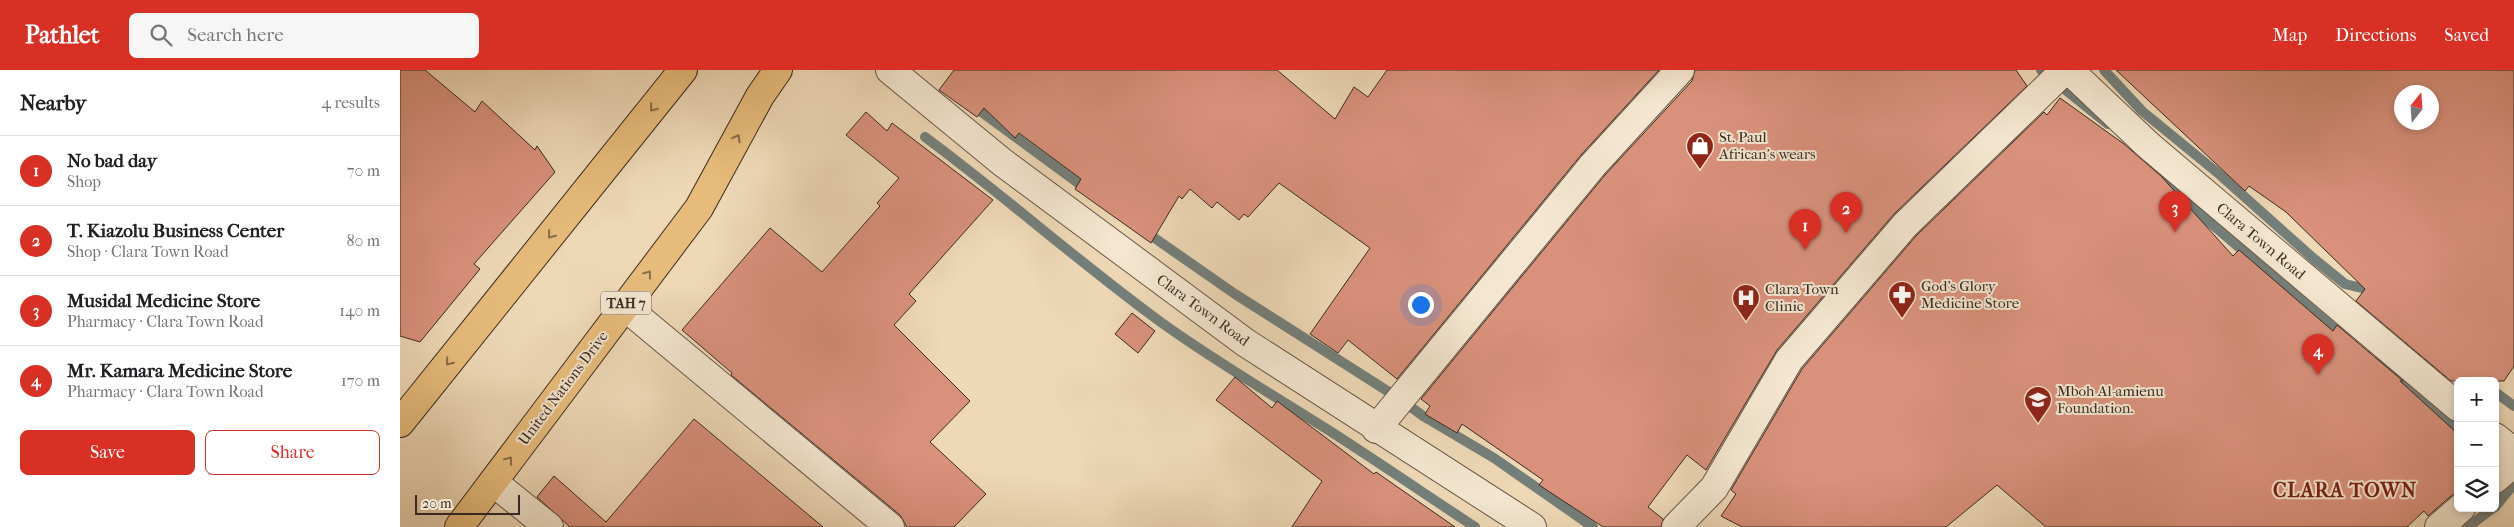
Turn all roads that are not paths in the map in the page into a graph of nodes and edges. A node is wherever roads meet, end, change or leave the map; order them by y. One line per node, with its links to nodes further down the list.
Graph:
1 (683, 70): 9 (highway, one-way to 9)
2 (778, 70): 7 (highway, United Nations Drive / TAH 7, one-way to 2)
3 (890, 70): 10 (street, Clara Town Road)
4 (1680, 70): 10 (street)
5 (2065, 70): 21 (street)
6 (2069, 70): 8 (street, Clara Town Road)
7 (624, 306): 15 (highway, United Nations Drive / TAH 7, one-way to 7); 19 (street)
8 (2454, 404)
9 (400, 423)
10 (1380, 424): 20 (street, Clara Town Road)
11 (2499, 440): 12 (street)
12 (2514, 452)
13 (2514, 463): 14 (street)
14 (2499, 476)
15 (493, 482): 17 (highway, United Nations Drive / TAH 7); 18 (street)
16 (2456, 512): 22 (street)
17 (459, 527)
18 (549, 527)
19 (890, 527)
20 (1532, 527)
21 (1676, 527)
22 (2439, 527)

